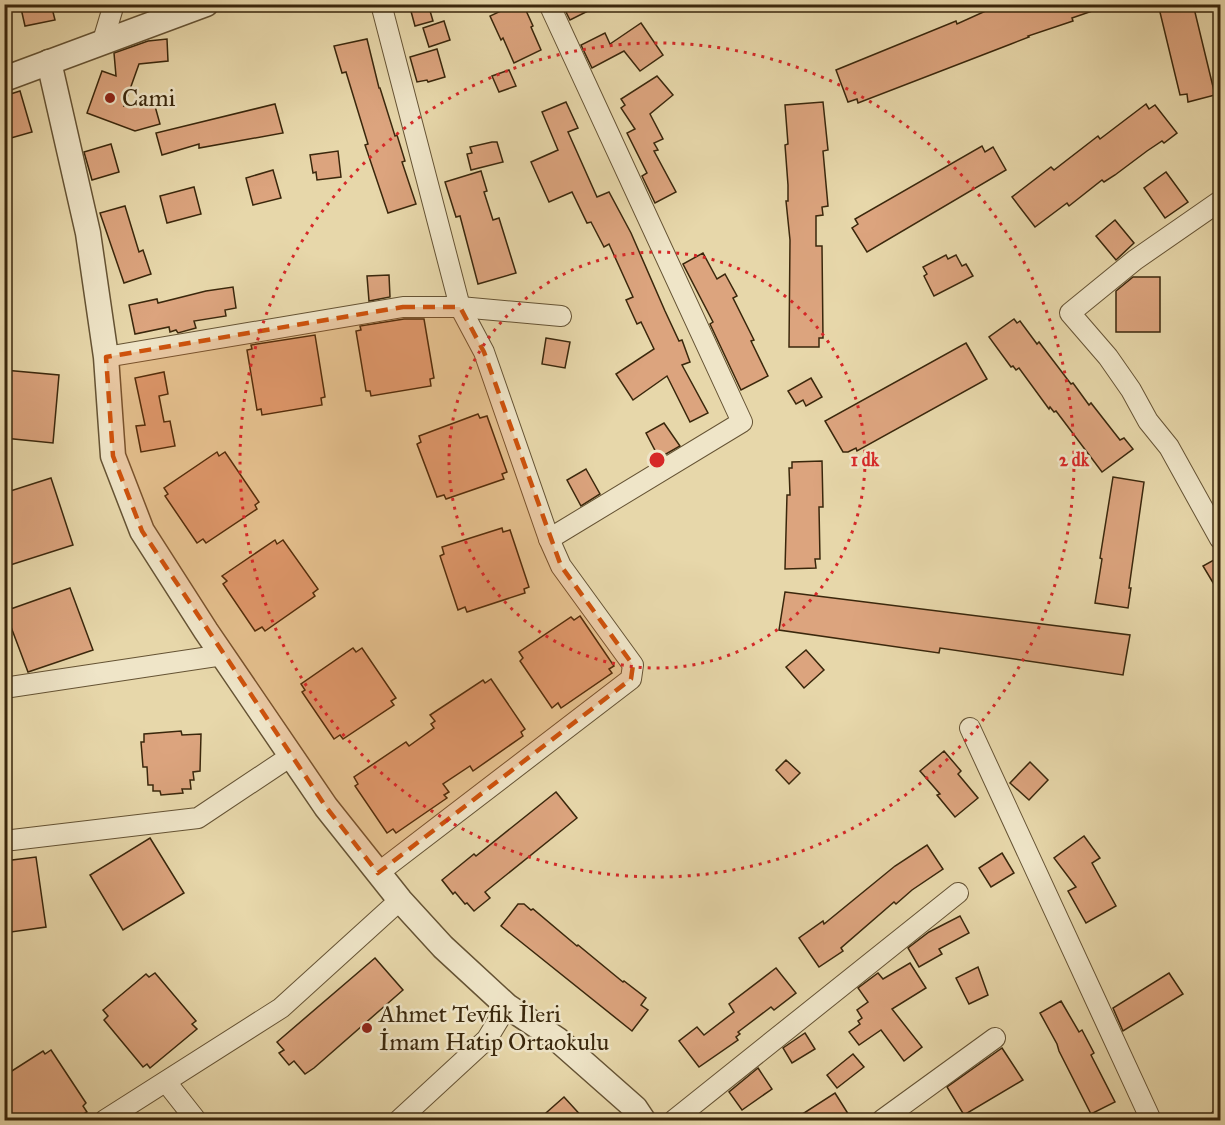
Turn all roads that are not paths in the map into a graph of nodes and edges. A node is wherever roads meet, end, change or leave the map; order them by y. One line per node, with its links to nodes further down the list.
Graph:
1 (114, 4): 5 (street)
2 (206, 4): 5 (street)
3 (381, 4): 9 (street)
4 (549, 4): 12 (street)
5 (102, 44): 6 (street)
6 (49, 62): 7 (street); 11 (street)
7 (4, 79)
8 (1221, 201): 13 (street)
9 (460, 307): 10 (street); 11 (street); 12 (street)
10 (561, 316)
11 (106, 357): 14 (street)
12 (549, 539): 19 (street)
13 (1221, 539)
14 (223, 655): 15 (street); 17 (street)
15 (4, 688)
16 (970, 728): 31 (street)
17 (291, 756): 18 (street); 19 (street)
18 (4, 841)
19 (378, 873): 21 (street)
20 (958, 893): 29 (street)
21 (400, 900): 22 (street); 24 (street)
22 (507, 1006): 27 (street); 28 (street)
23 (994, 1038): 30 (street)
24 (166, 1082): 25 (street); 26 (street)
25 (105, 1120)
26 (196, 1120)
27 (399, 1120)
28 (643, 1120)
29 (674, 1120)
30 (882, 1120)
31 (1151, 1120)

